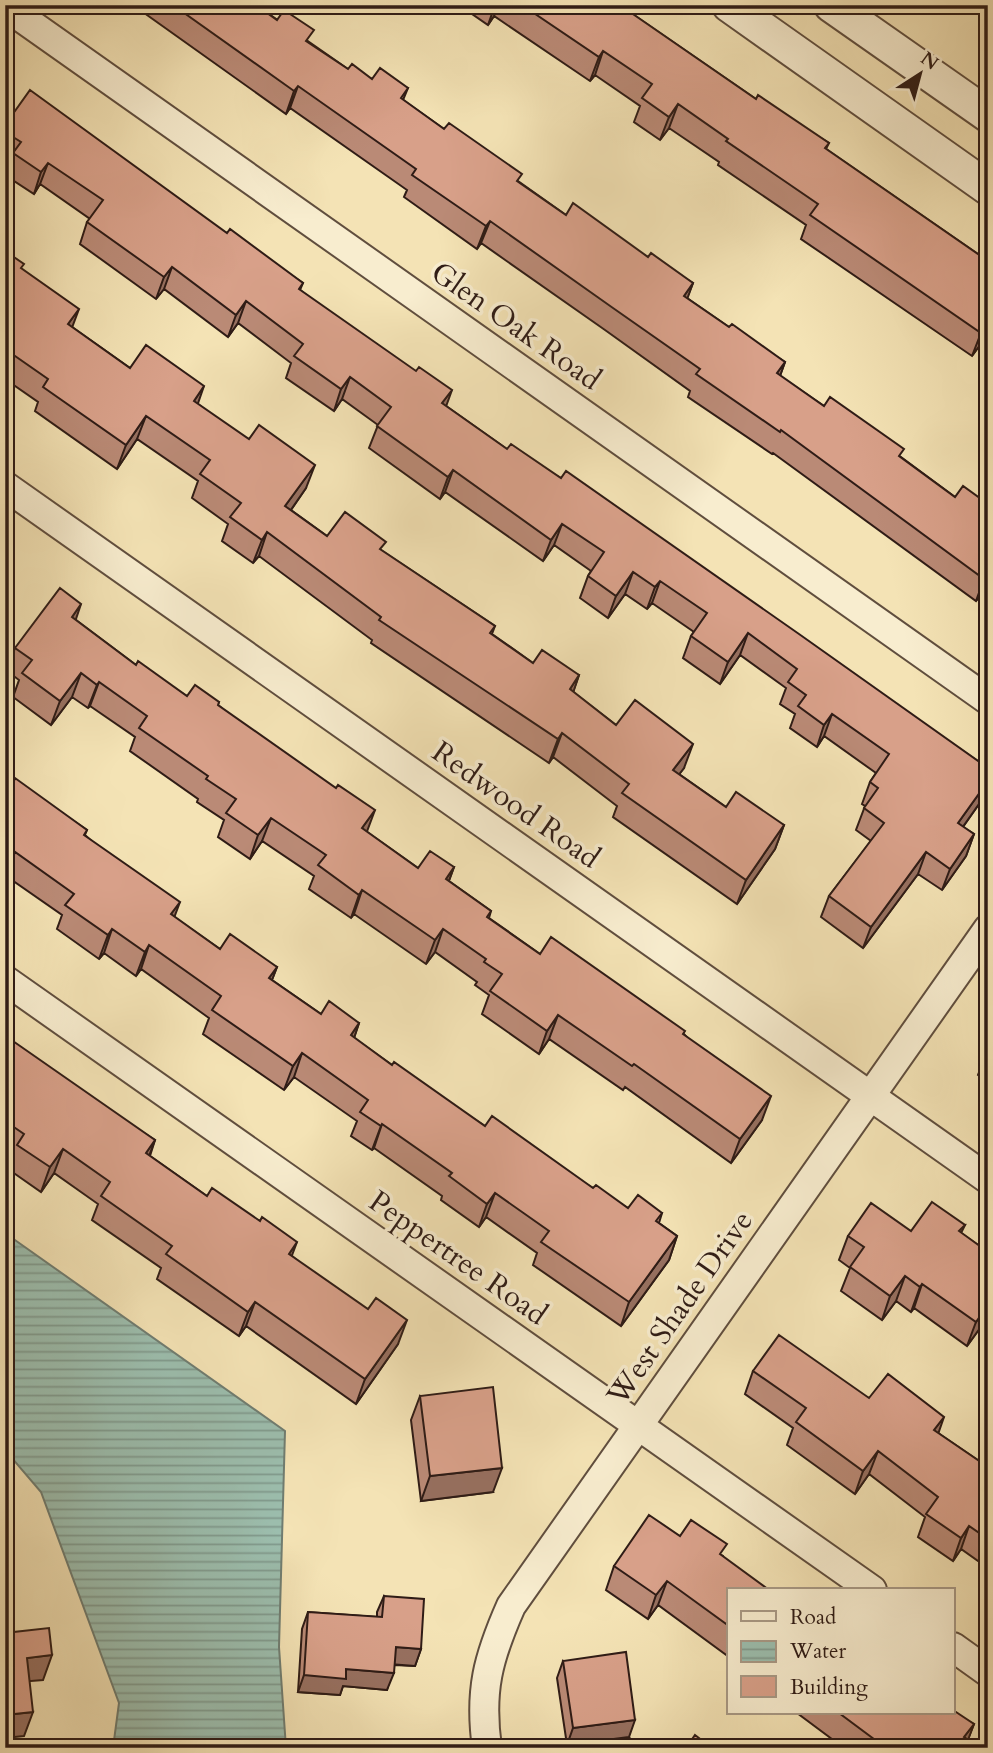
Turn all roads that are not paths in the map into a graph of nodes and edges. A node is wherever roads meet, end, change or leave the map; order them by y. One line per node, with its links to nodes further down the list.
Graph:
1 (729, 5): 5 (street)
2 (831, 5): 4 (street)
3 (5, 6): 7 (street, Glen Oak Road)
4 (988, 115)
5 (988, 188)
6 (5, 486): 10 (street, Redwood Road)
7 (988, 700)
8 (988, 929): 10 (street, West Shade Drive)
9 (5, 981): 12 (street, Peppertree Road)
10 (870, 1096): 11 (street, Redwood Road); 12 (street, West Shade Drive)
11 (988, 1179)
12 (639, 1425): 13 (street, Peppertree Road); 16 (street, West Shade Drive)
13 (869, 1588)
14 (954, 1648): 15 (street)
15 (988, 1672)
16 (487, 1748)

